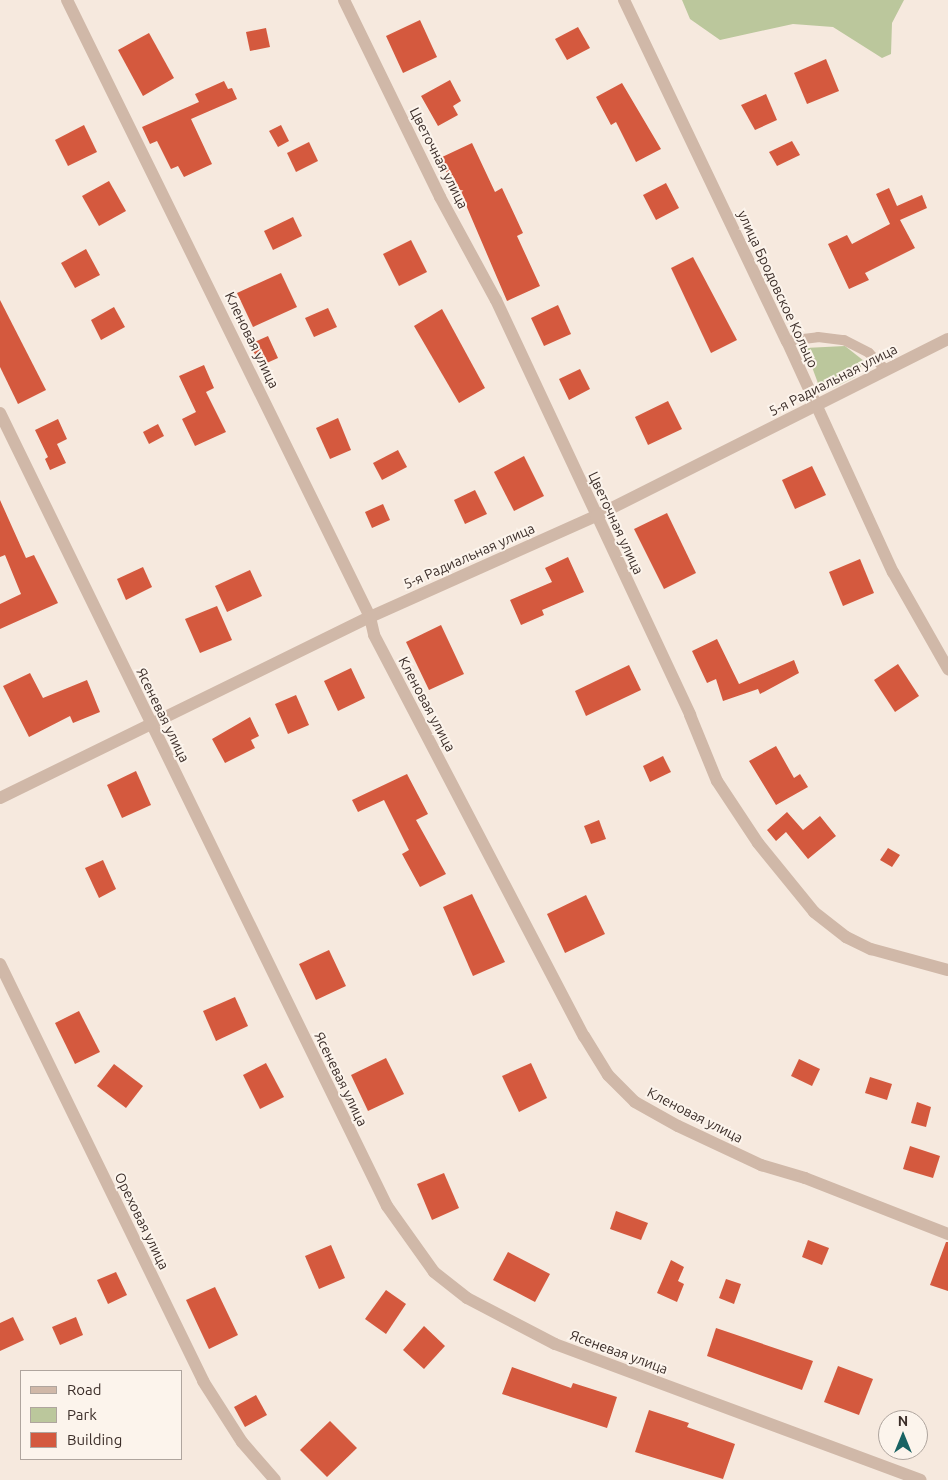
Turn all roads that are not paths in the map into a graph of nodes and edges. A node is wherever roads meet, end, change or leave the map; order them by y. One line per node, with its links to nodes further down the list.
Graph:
1 (67, 0): 10 (street, Кленовая улица)
2 (344, 0): 9 (street, Цветочная улица)
3 (624, 0): 5 (street, улица Бродовское Кольцо)
4 (948, 339): 6 (street, 5-я Радиальная улица)
5 (787, 341): 6 (lane); 7 (street, улица Бродовское Кольцо)
6 (886, 370): 7 (street, 5-я Радиальная улица)
7 (814, 406): 9 (street, 5-я Радиальная улица); 11 (street, улица Бродовское Кольцо)
8 (0, 413): 12 (street, Ясеневая улица)
9 (596, 516): 10 (street, 5-я Радиальная улица); 15 (street, Цветочная улица)
10 (370, 616): 12 (street, 5-я Радиальная улица); 16 (street, Кленовая улица)
11 (948, 669)
12 (151, 724): 13 (street, 5-я Радиальная улица); 18 (street, Ясеневая улица)
13 (0, 798)
14 (0, 964): 17 (street, Ореховая улица)
15 (948, 970)
16 (948, 1234)
17 (275, 1480)
18 (921, 1480)

